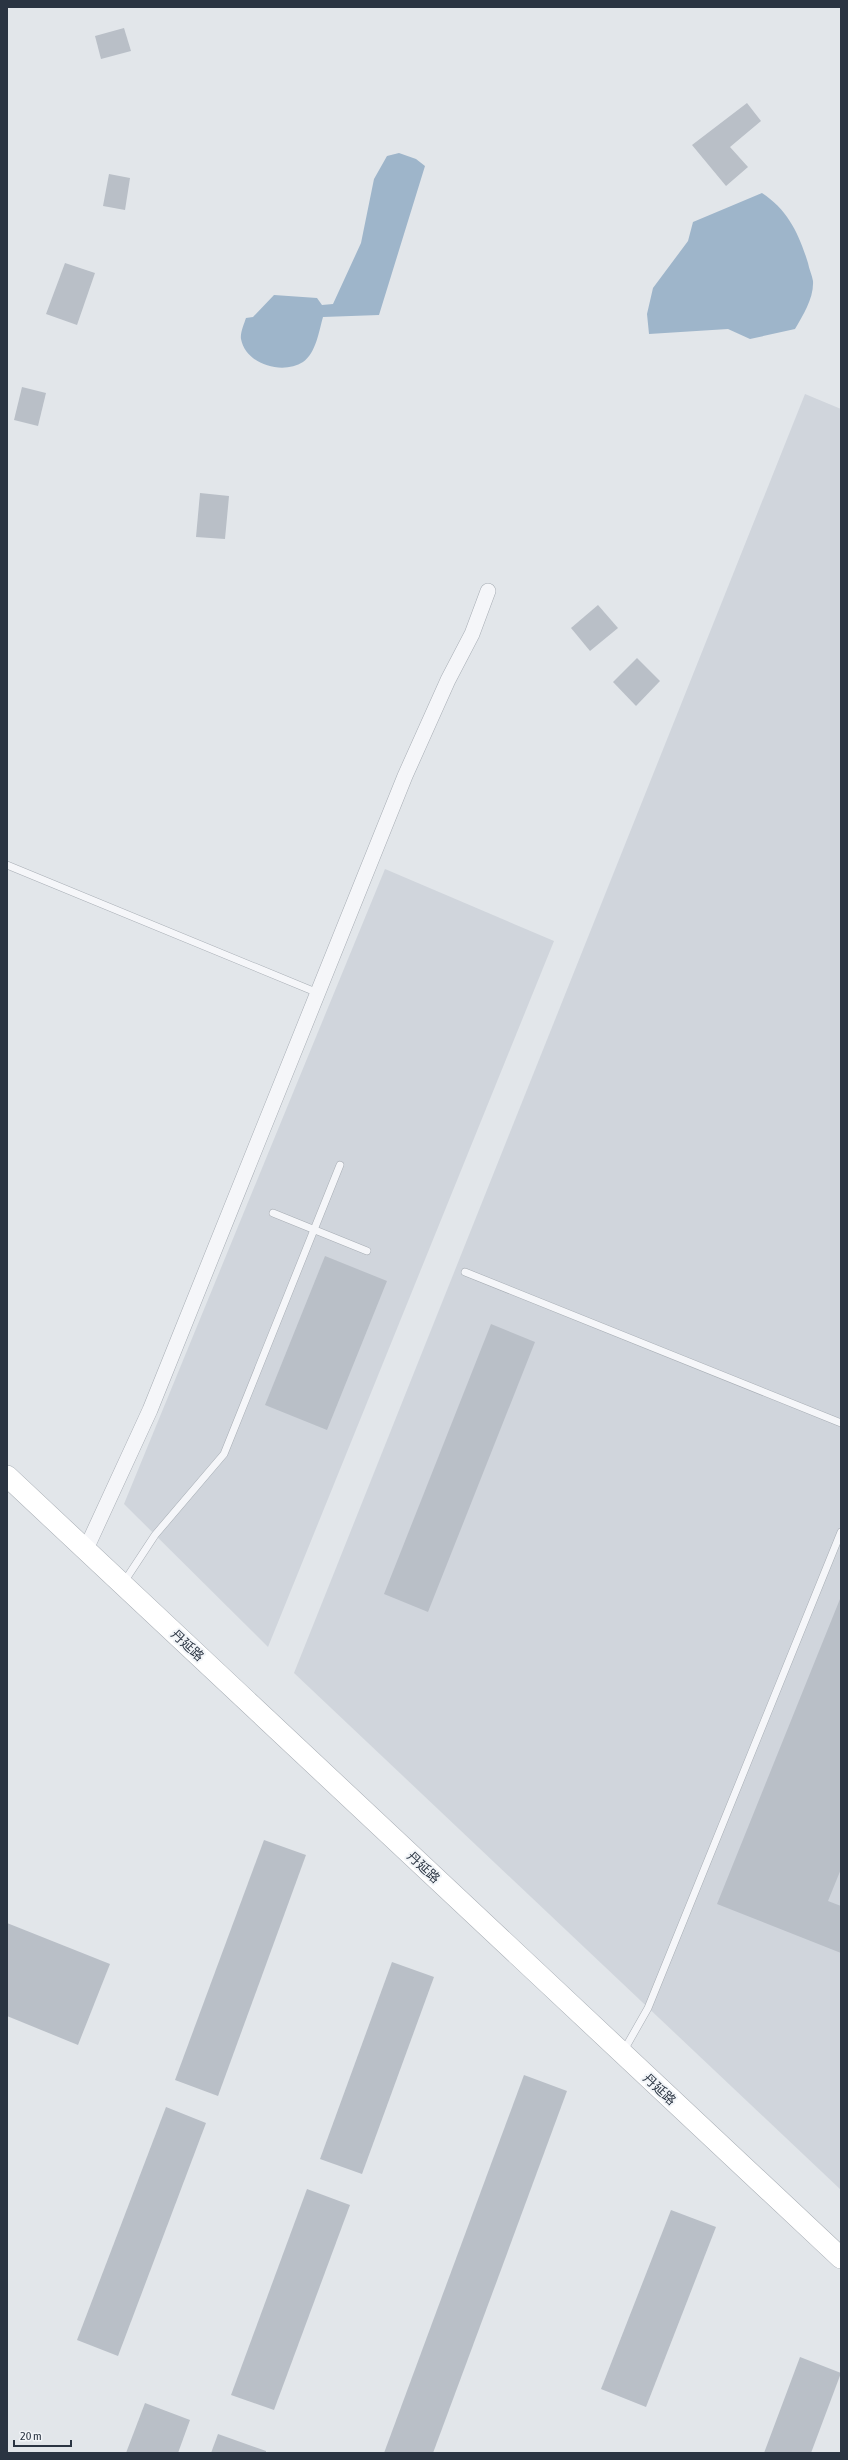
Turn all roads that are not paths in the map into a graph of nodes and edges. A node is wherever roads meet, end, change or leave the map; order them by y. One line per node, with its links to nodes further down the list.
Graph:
1 (488, 591): 3 (street)
2 (7, 865): 3 (lane)
3 (318, 993): 13 (street)
4 (340, 1165): 6 (lane)
5 (273, 1212): 6 (lane)
6 (314, 1230): 7 (lane); 14 (lane)
7 (367, 1251)
8 (465, 1272): 9 (lane)
9 (841, 1423)
10 (7, 1476): 13 (main road, 丹延路)
11 (841, 1532): 12 (lane)
12 (839, 1542): 15 (lane)
13 (86, 1550): 14 (main road, 丹延路)
14 (122, 1584): 15 (main road, 丹延路)
15 (622, 2053): 16 (main road, 丹延路)
16 (841, 2258)

